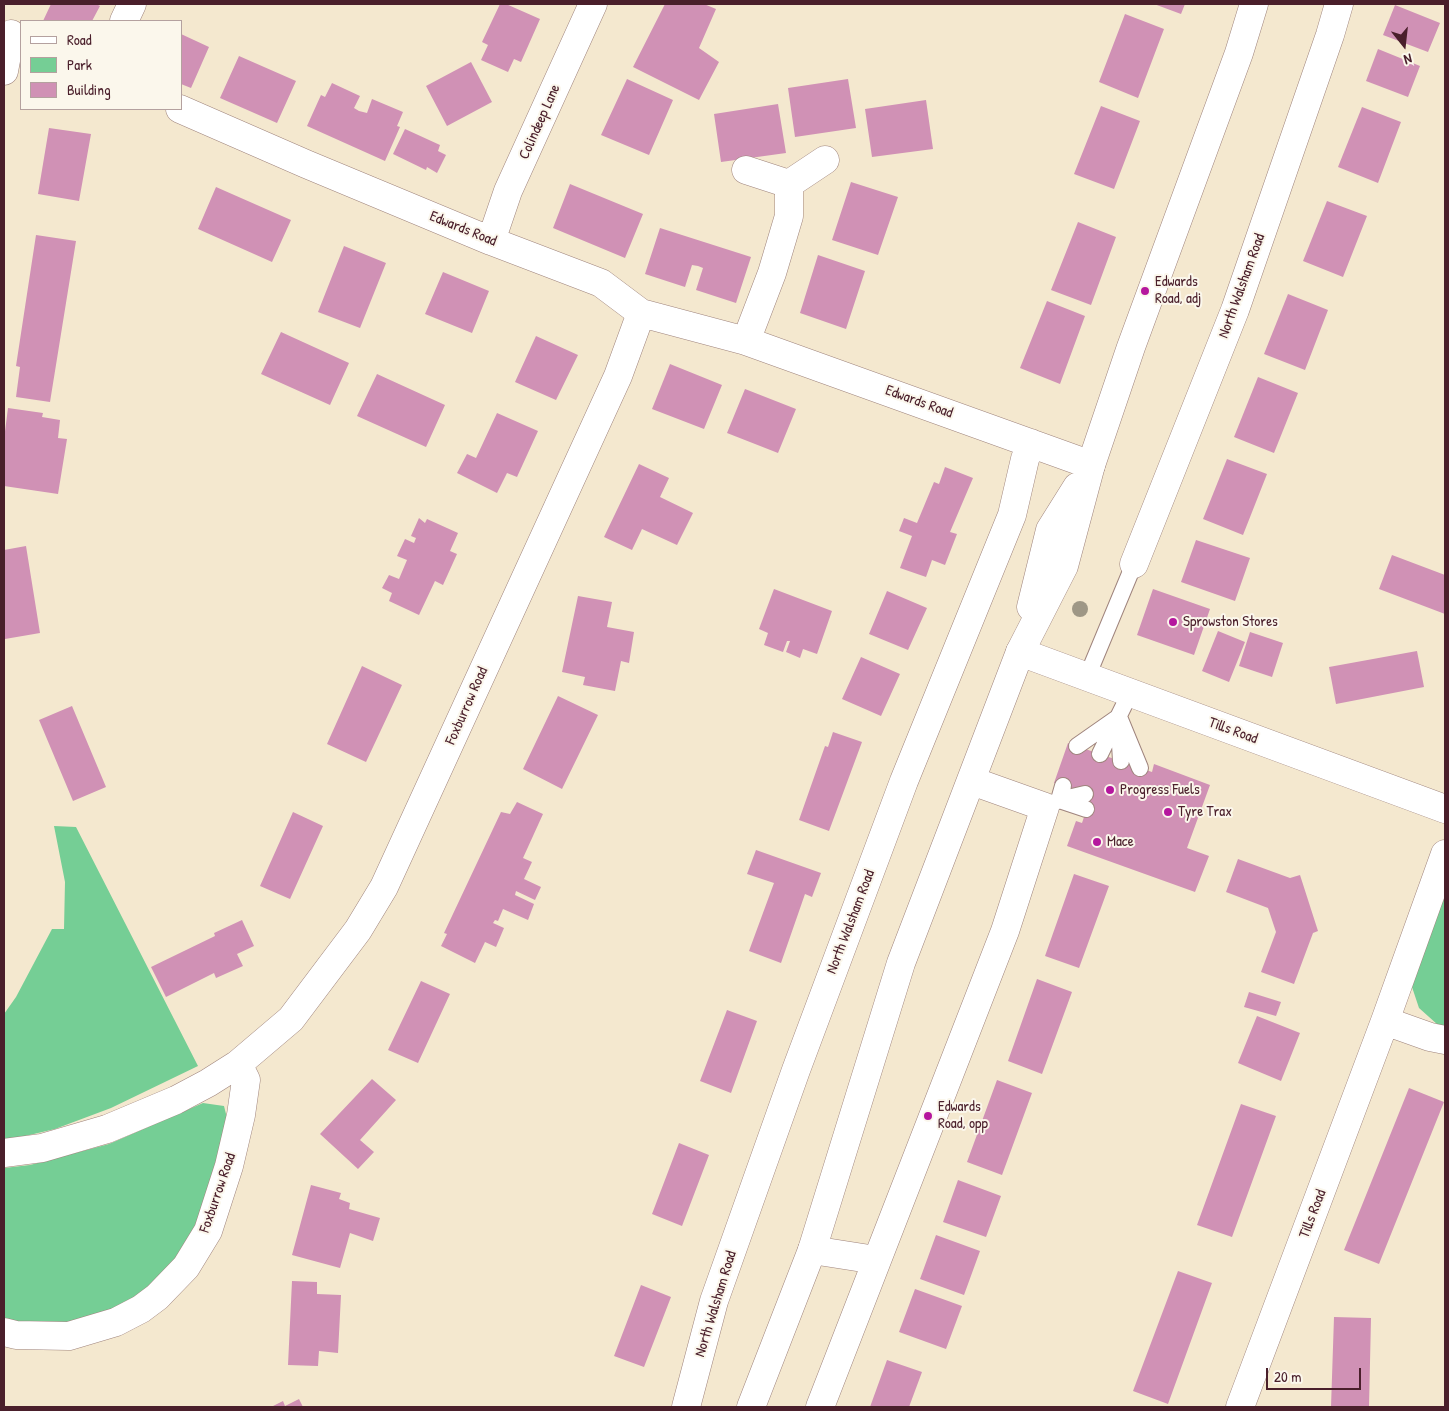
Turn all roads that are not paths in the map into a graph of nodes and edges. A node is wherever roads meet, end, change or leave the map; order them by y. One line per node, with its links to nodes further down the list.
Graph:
1 (132, 4): 5 (street)
2 (593, 4): 12 (street, Colindeep Lane)
3 (1254, 4): 16 (street)
4 (1339, 4): 17 (street, North Walsham Road)
5 (124, 20)
6 (12, 35): 7 (street)
7 (4, 71)
8 (182, 110): 12 (street, Edwards Road)
9 (825, 160): 11 (street)
10 (746, 170): 11 (street)
11 (789, 184): 14 (street)
12 (492, 242): 13 (street, Edwards Road)
13 (641, 313): 14 (street, Edwards Road); 32 (street, Foxburrow Road)
14 (746, 341): 15 (street, Edwards Road)
15 (1031, 443): 16 (street, Edwards Road); 37 (street, North Walsham Road)
16 (1091, 465): 18 (street)
17 (1134, 564): 19 (lane)
18 (1020, 652): 19 (street, Tills Road); 25 (street)
19 (1087, 677): 20 (street, Tills Road)
20 (1124, 705): 21 (lane); 22 (lane); 23 (lane); 24 (lane); 28 (street, Tills Road)
21 (1077, 746)
22 (1100, 754)
23 (1121, 761)
24 (1140, 768)
25 (972, 781): 26 (street); 34 (street)
26 (1056, 798): 27 (lane); 35 (street)
27 (1086, 802)
28 (1445, 809)
29 (1445, 854): 30 (street, Tills Road)
30 (1385, 1021): 31 (street); 40 (street, Tills Road)
31 (1445, 1040)
32 (238, 1064): 33 (street, Foxburrow Road); 36 (street, Foxburrow Road)
33 (4, 1153)
34 (812, 1250): 35 (street); 38 (street)
35 (876, 1260): 39 (street)
36 (4, 1332)
37 (686, 1407)
38 (751, 1407)
39 (820, 1407)
40 (1240, 1407)

